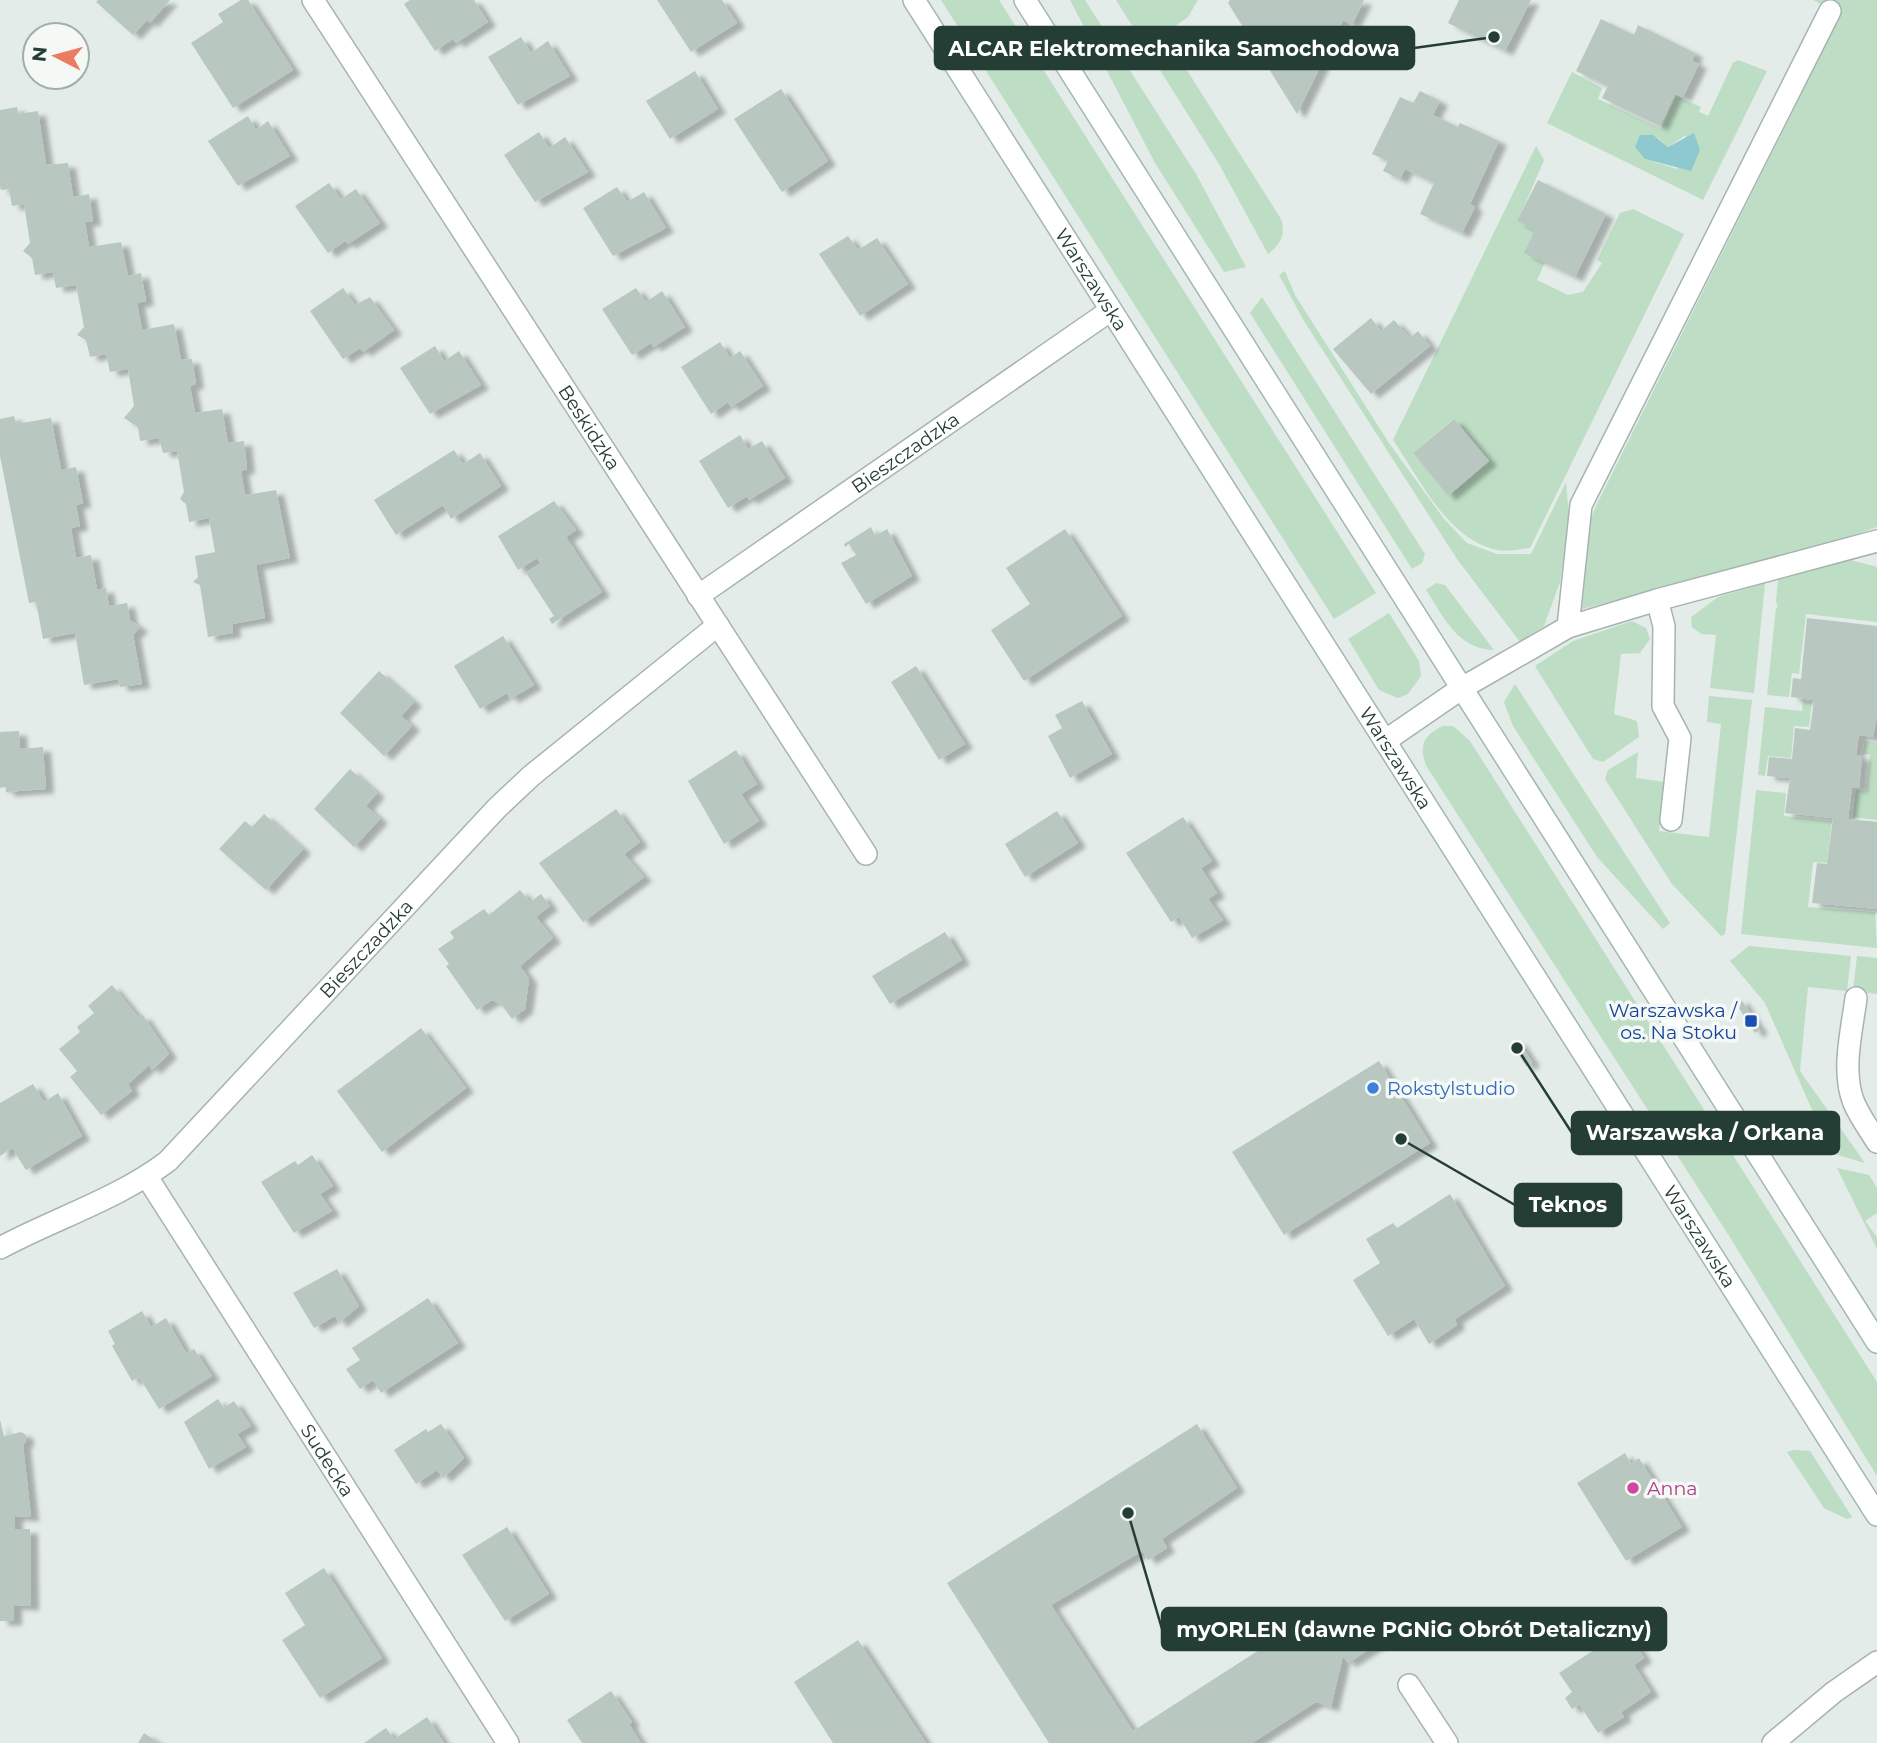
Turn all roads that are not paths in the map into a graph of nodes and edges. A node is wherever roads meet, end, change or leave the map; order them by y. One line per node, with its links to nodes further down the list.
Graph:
1 (313, 0): 7 (street, Beskidzka)
2 (914, 0): 5 (street, Warszawska)
3 (1025, 0): 11 (street)
4 (1830, 11): 10 (street)
5 (1111, 310): 7 (street, Bieszczadzka); 12 (street, Warszawska)
6 (1877, 541): 8 (street)
7 (698, 596): 9 (street, Beskidzka)
8 (1657, 600): 10 (street); 13 (street)
9 (718, 625): 14 (street, Beskidzka); 17 (street, Bieszczadzka)
10 (1568, 627): 11 (street)
11 (1462, 688): 12 (street); 19 (street)
12 (1385, 741): 20 (street, Warszawska)
13 (1671, 820)
14 (866, 854)
15 (1856, 998): 16 (street)
16 (1877, 1142)
17 (147, 1177): 18 (street, Bieszczadzka); 23 (street, Sudecka)
18 (0, 1248)
19 (1877, 1342)
20 (1877, 1515)
21 (1877, 1662): 25 (street)
22 (1409, 1685): 24 (street)
23 (508, 1743)
24 (1447, 1743)
25 (1773, 1743)

